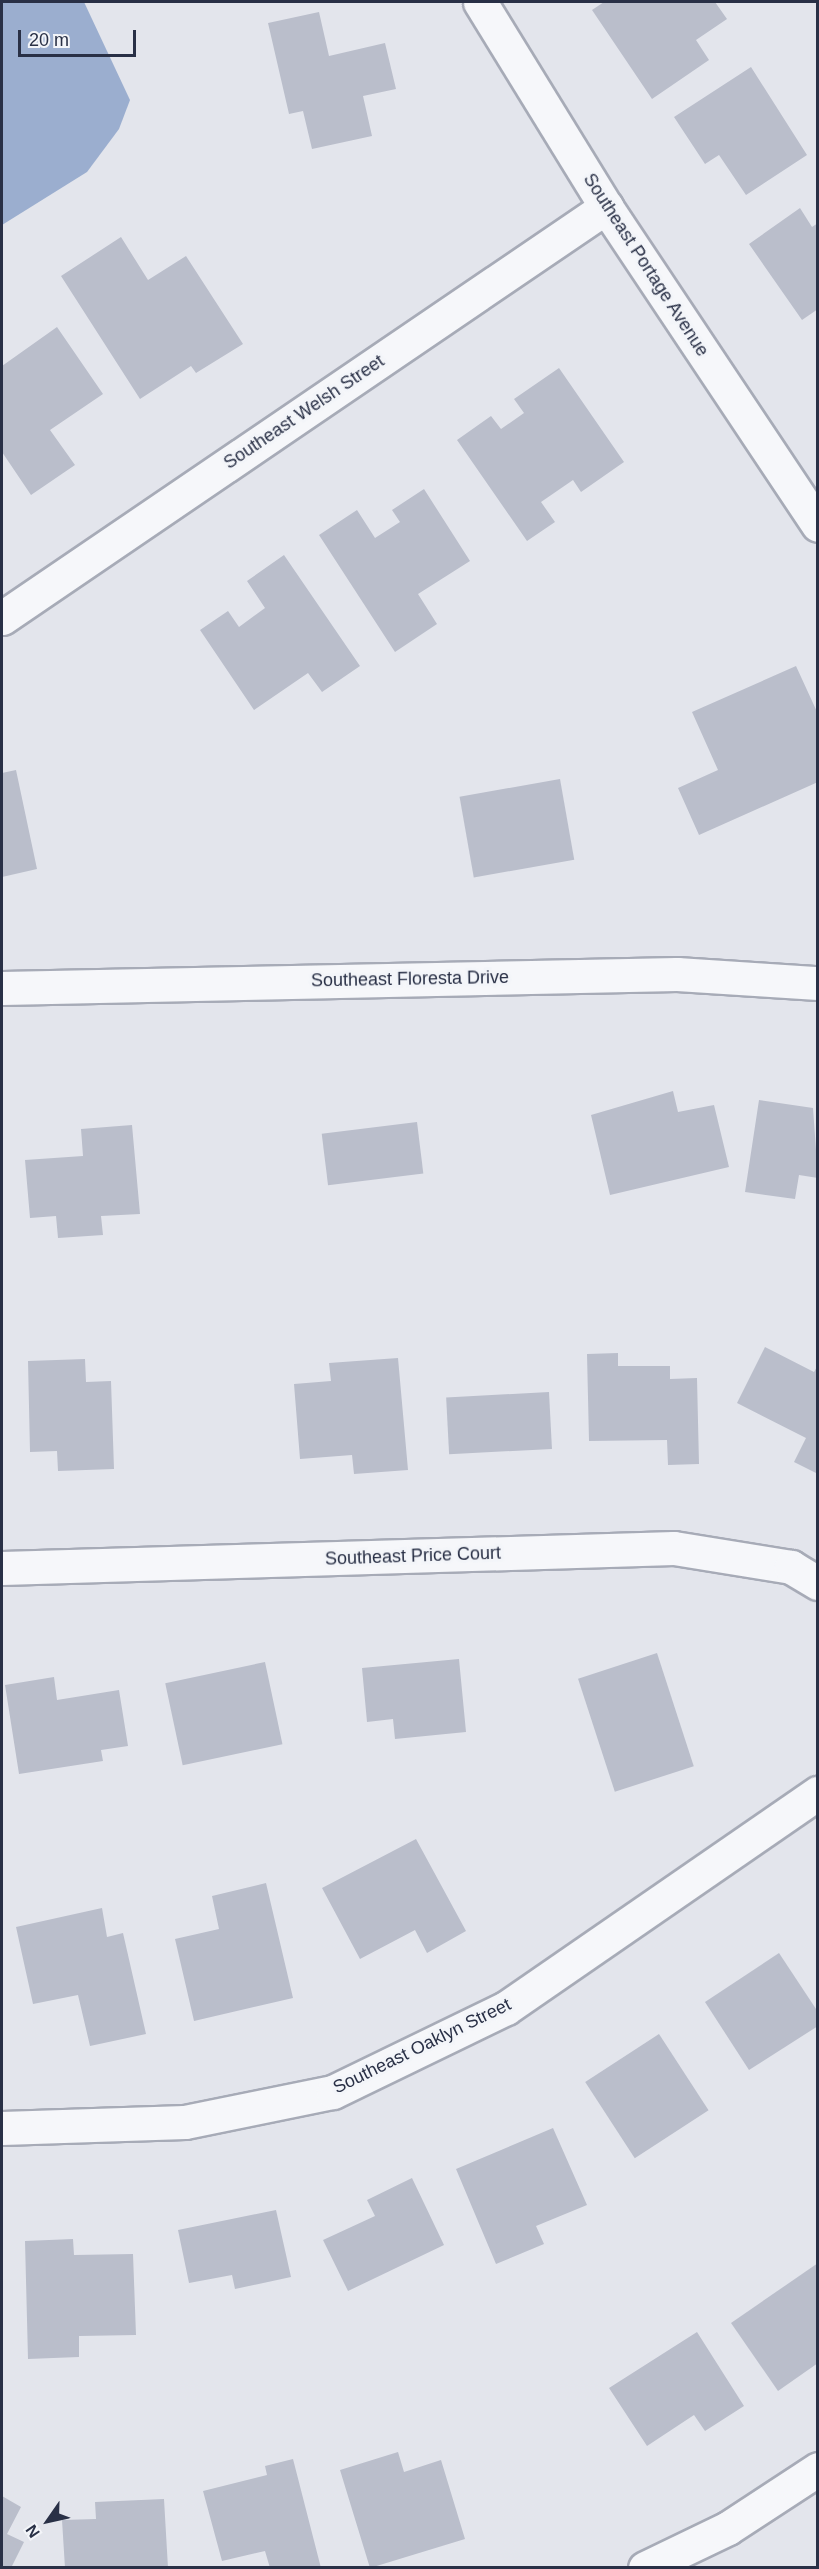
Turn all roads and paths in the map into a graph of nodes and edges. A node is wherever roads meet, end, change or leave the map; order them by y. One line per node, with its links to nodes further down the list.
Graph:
1 (480, 2): 2 (street, Southeast Portage Avenue)
2 (606, 207): 3 (street, Southeast Portage Avenue); 4 (street, Southeast Welsh Street)
3 (818, 525)
4 (2, 618)
5 (818, 983): 6 (street, Southeast Floresta Drive)
6 (2, 988)
7 (2, 1568): 8 (street, Southeast Price Court)
8 (818, 1584)
9 (818, 1793): 10 (street, Southeast Oaklyn Street)
10 (2, 2128)
11 (818, 2469): 12 (street)
12 (645, 2568)

